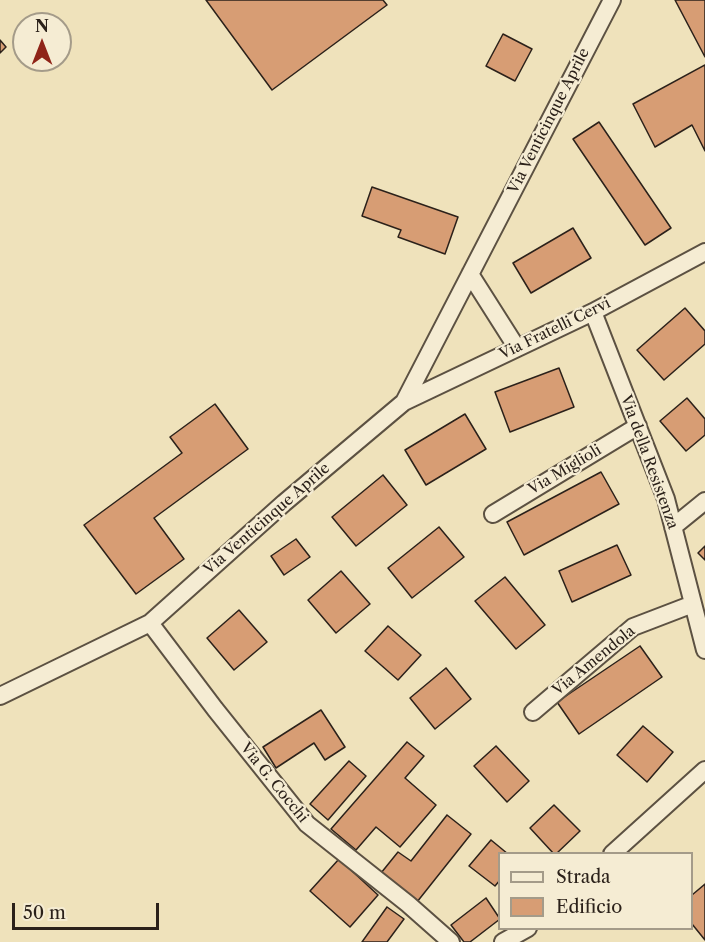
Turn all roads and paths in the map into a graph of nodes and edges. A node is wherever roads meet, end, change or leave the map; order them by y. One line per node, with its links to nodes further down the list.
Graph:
1 (612, 0): 3 (street, Via Venticinque Aprile)
2 (705, 252): 4 (street, Via Fratelli Cervi)
3 (470, 274): 5 (street); 6 (street, Via Venticinque Aprile)
4 (593, 312): 5 (street, Via Fratelli Cervi); 7 (street, Via della Resistenza)
5 (517, 348): 6 (street, Via Fratelli Cervi)
6 (404, 402): 12 (street, Via Venticinque Aprile)
7 (638, 426): 9 (street, Via Miglioli); 10 (street, Via della Resistenza)
8 (705, 501): 10 (street)
9 (493, 514)
10 (673, 527): 11 (street, Via della Resistenza)
11 (693, 604): 13 (street, Via della Resistenza); 15 (street, Via Amendola)
12 (150, 623): 14 (street, Via Venticinque Aprile); 19 (street, Via G. Cocchi)
13 (705, 650)
14 (0, 696)
15 (533, 712)
16 (705, 770): 17 (street)
17 (614, 852)
18 (525, 930): 20 (street)
19 (452, 942)
20 (503, 942)

